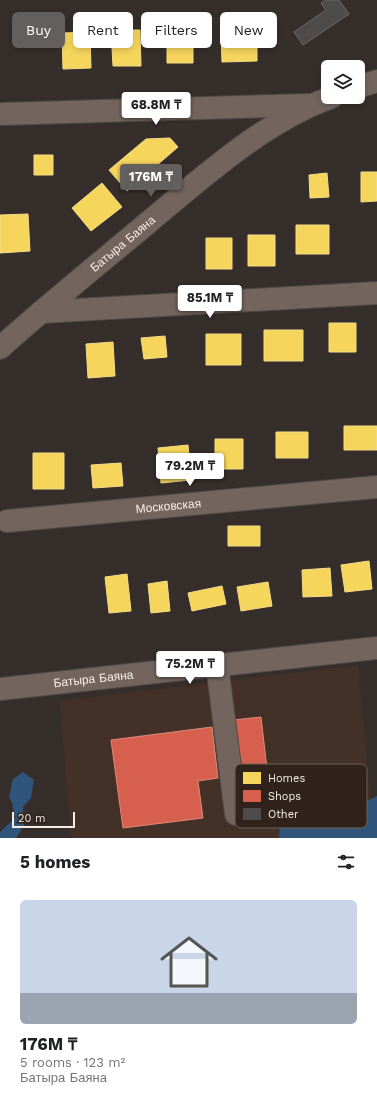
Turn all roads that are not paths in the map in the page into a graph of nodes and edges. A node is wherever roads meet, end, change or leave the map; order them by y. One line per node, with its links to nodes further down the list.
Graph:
1 (377, 81): 2 (street)
2 (365, 85)
3 (321, 101): 4 (street, Батыра Баяна)
4 (312, 104): 5 (street); 7 (street, Батыра Баяна)
5 (0, 114)
6 (377, 293): 7 (street)
7 (41, 312): 8 (street, Батыра Баяна)
8 (0, 348)
9 (377, 487): 10 (street, Московская)
10 (7, 521)
11 (377, 648): 12 (street, Батыра Баяна)
12 (217, 665): 13 (street, Батыра Баяна); 14 (street)
13 (0, 689)
14 (235, 806)

